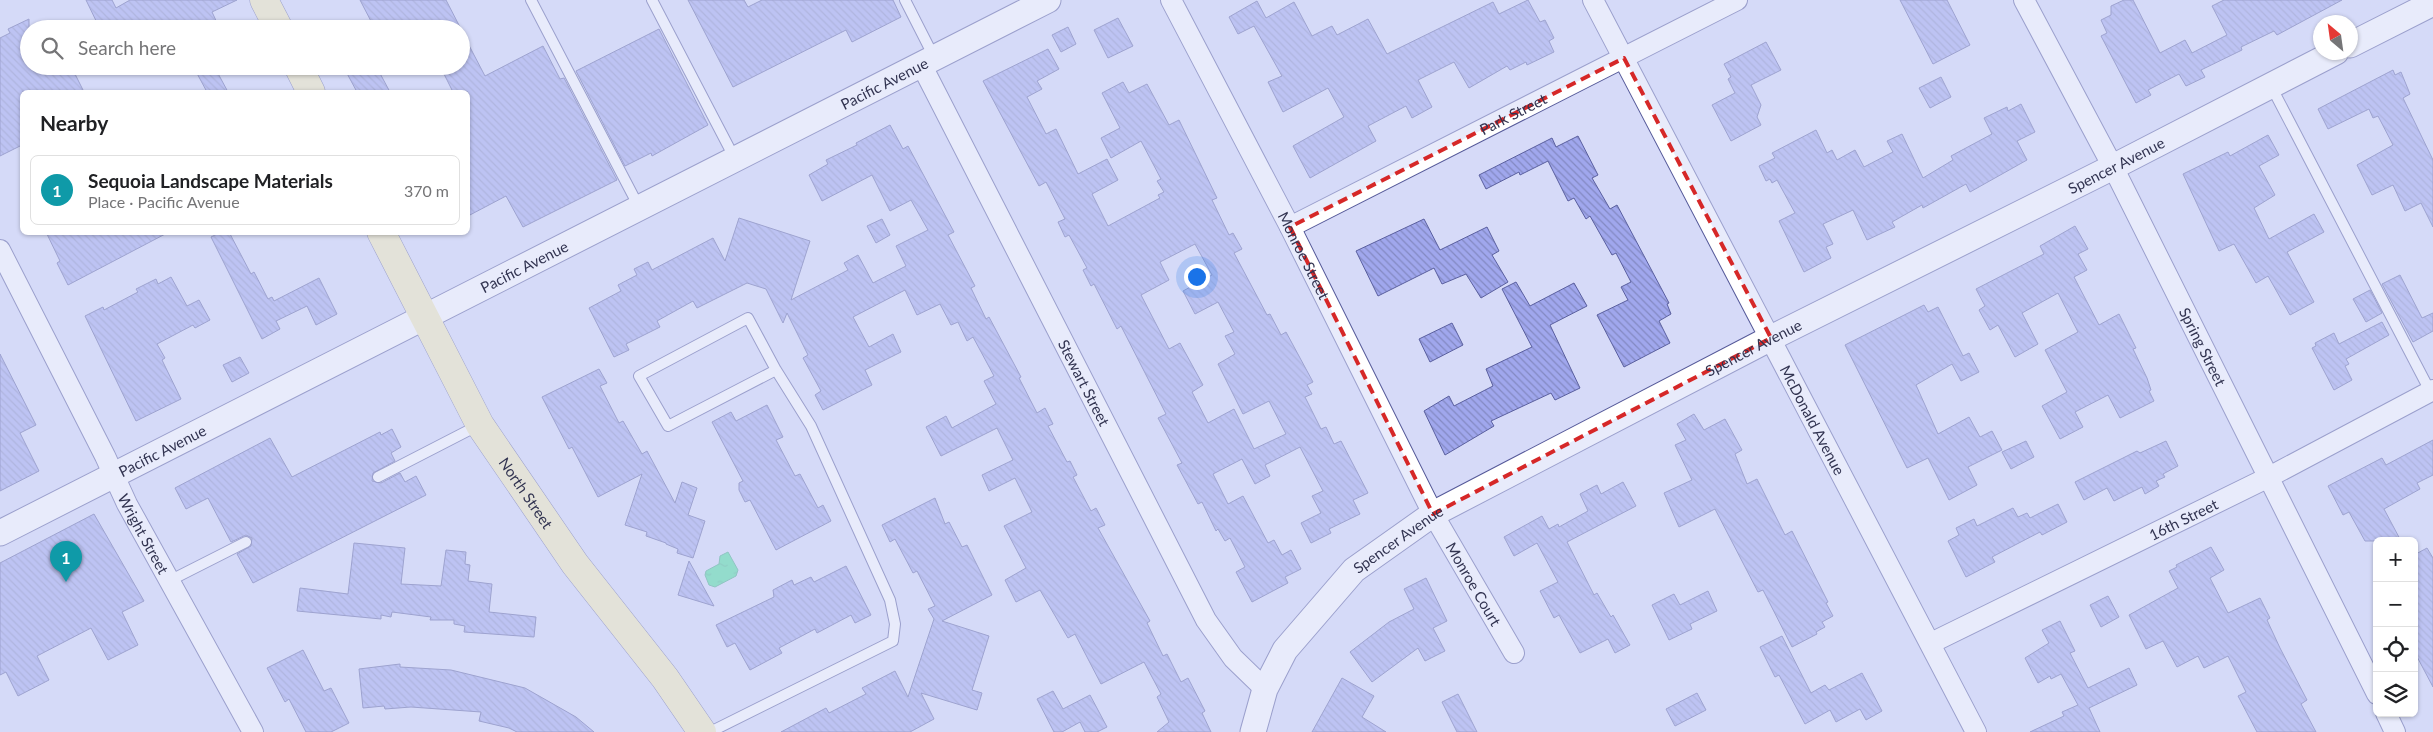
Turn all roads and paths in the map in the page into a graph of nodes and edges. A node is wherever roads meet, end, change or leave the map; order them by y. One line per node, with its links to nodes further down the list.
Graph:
1 (264, 0): 11 (main road)
2 (531, 0): 21 (lane)
3 (652, 0): 19 (lane)
4 (905, 0): 15 (lane)
5 (1048, 0): 15 (street, Pacific Avenue)
6 (1171, 0): 22 (street, Monroe Street)
7 (1593, 0): 13 (street, McDonald Avenue)
8 (1737, 0): 13 (street, Park Street)
9 (2024, 0): 20 (street, Spring Street)
10 (2433, 3): 12 (street)
11 (274, 20)
12 (2358, 41)
13 (1624, 58): 22 (street, Park Street); 26 (street, McDonald Avenue)
14 (2321, 60): 17 (street, Spencer Avenue)
15 (928, 61): 19 (street, Pacific Avenue); 40 (street, Stewart Street)
16 (302, 75): 18 (main road)
17 (2271, 86): 20 (street, Spencer Avenue); 28 (lane)
18 (310, 90)
19 (735, 159): 21 (street, Pacific Avenue)
20 (2113, 167): 26 (street, Spencer Avenue); 32 (street, Spring Street)
21 (639, 207): 25 (street, Pacific Avenue)
22 (1290, 227): 33 (street, Monroe Street)
23 (383, 235): 25 (main road, North Street)
24 (0, 250): 30 (street, Wright Street)
25 (424, 316): 29 (main road, North Street); 30 (street, Pacific Avenue)
26 (1771, 338): 33 (street, Spencer Avenue); 37 (street, McDonald Avenue)
27 (776, 370): 27 (lane); 44 (lane)
28 (2432, 393): 32 (street, 16th Street)
29 (480, 425): 31 (lane); 43 (main road, North Street)
30 (114, 476): 34 (street, Pacific Avenue); 36 (street, Wright Street)
31 (378, 477)
32 (2269, 477): 37 (street, 16th Street); 39 (street, Spring Street)
33 (1432, 514): 38 (street, Monroe Court); 40 (street, Spencer Avenue)
34 (0, 533)
35 (246, 542): 36 (lane)
36 (169, 581): 42 (street, Wright Street)
37 (1931, 643): 46 (street, McDonald Avenue)
38 (1514, 653)
39 (2373, 686)
40 (1265, 689): 45 (street, Spencer Avenue)
41 (2388, 717): 47 (street)
42 (253, 732)
43 (702, 732)
44 (710, 732)
45 (1253, 732)
46 (1976, 732)
47 (2395, 732)

